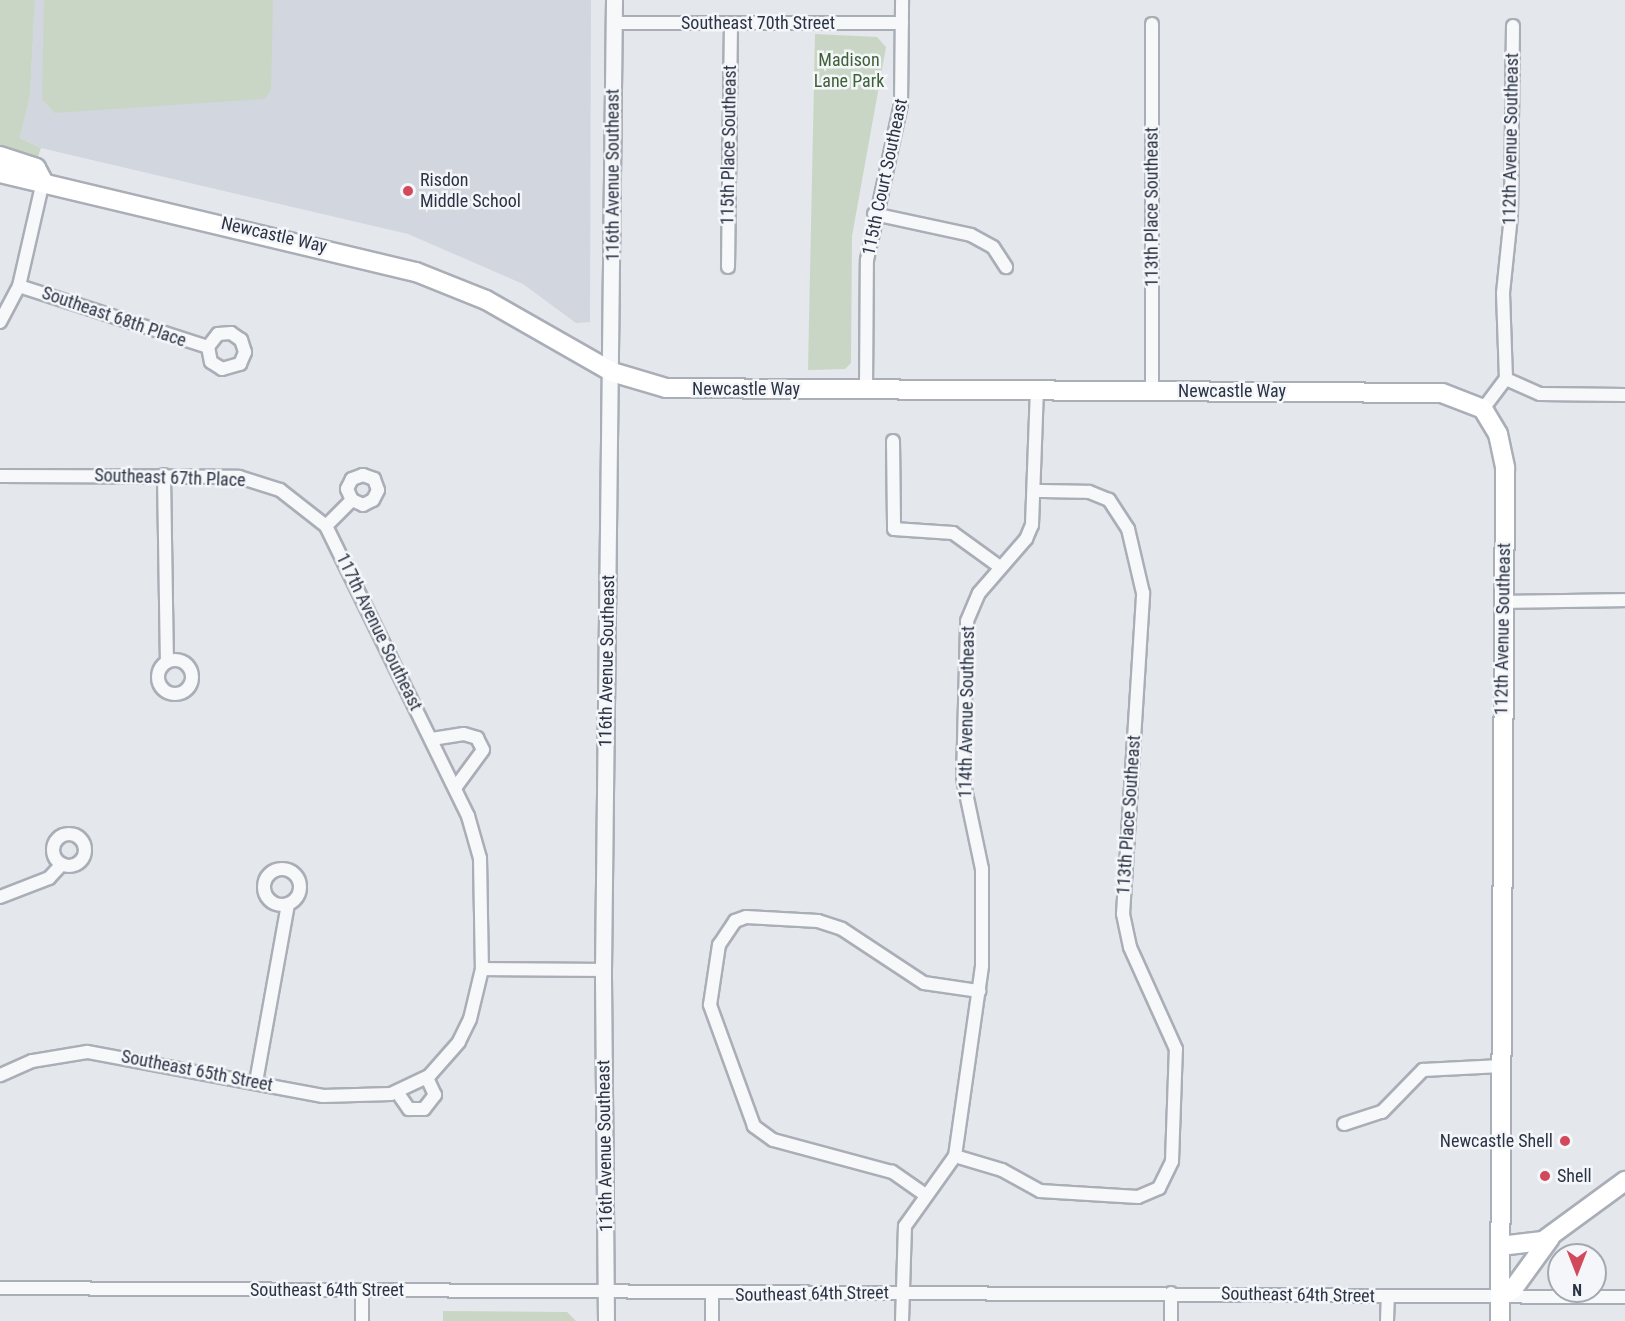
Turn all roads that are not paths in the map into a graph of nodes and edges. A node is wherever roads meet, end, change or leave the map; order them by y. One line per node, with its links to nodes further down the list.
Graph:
1 (614, 0): 3 (street, 116th Avenue Southeast)
2 (902, 0): 5 (street, 115th Court Southeast)
3 (614, 23): 4 (street, Southeast 70th Street); 17 (street, 116th Avenue Southeast)
4 (731, 23): 5 (street, Southeast 70th Street); 12 (street, 115th Place Southeast)
5 (902, 23): 11 (street, 115th Court Southeast)
6 (1152, 24): 20 (street, 113th Place Southeast)
7 (1513, 26): 18 (street, 112th Avenue Southeast)
8 (0, 156): 10 (main road, Newcastle Way)
9 (0, 173): 10 (main road, Newcastle Way)
10 (43, 181): 14 (street); 17 (main road, Newcastle Way)
11 (874, 214): 13 (street); 19 (street, 115th Court Southeast)
12 (728, 267)
13 (1006, 267)
14 (19, 286): 15 (street); 16 (street, Southeast 68th Place)
15 (0, 322)
16 (208, 347): 16 (street, Southeast 68th Place)
17 (612, 372): 19 (main road, Newcastle Way); 40 (street, 116th Avenue Southeast)
18 (1506, 379): 22 (street); 23 (street)
19 (867, 389): 21 (main road, Newcastle Way)
20 (1152, 390): 21 (main road, Newcastle Way); 23 (main road, Newcastle Way)
21 (1037, 391): 27 (street, 114th Avenue Southeast)
22 (1625, 395)
23 (1483, 409): 32 (main road, 112th Avenue Southeast)
24 (893, 441): 30 (street)
25 (164, 475): 26 (street, Southeast 67th Place); 29 (street, Southeast 67th Place); 33 (street)
26 (0, 476)
27 (1035, 491): 30 (street, 114th Avenue Southeast); 49 (street, 113th Place Southeast)
28 (352, 500): 29 (street)
29 (326, 526): 34 (street, 117th Avenue Southeast)
30 (1000, 567): 41 (street, 114th Avenue Southeast)
31 (1625, 600): 32 (street)
32 (1503, 602): 42 (main road, 112th Avenue Southeast)
33 (166, 662)
34 (432, 739): 35 (street, 117th Avenue Southeast); 35 (street)
35 (455, 788): 39 (street, 117th Avenue Southeast)
36 (62, 864): 37 (street)
37 (0, 897)
38 (288, 904): 45 (street)
39 (482, 969): 40 (street); 44 (street, 117th Avenue Southeast)
40 (603, 970): 56 (street, 116th Avenue Southeast)
41 (979, 991): 49 (street, 114th Avenue Southeast); 51 (street)
42 (1500, 1066): 48 (street); 53 (main road, 112th Avenue Southeast)
43 (0, 1074): 45 (street, Southeast 65th Street)
44 (427, 1078): 46 (street, 117th Avenue Southeast); 47 (street)
45 (256, 1082): 47 (street, Southeast 65th Street)
46 (414, 1087): 47 (street, Southeast 65th Street)
47 (397, 1092)
48 (1344, 1124)
49 (955, 1156): 51 (street)
50 (1625, 1181): 52 (main road)
51 (924, 1194): 57 (street)
52 (1554, 1232): 53 (main road); 61 (main road)
53 (1500, 1246): 61 (main road, 112th Avenue Southeast)
54 (0, 1288): 55 (street, Southeast 64th Street)
55 (362, 1290): 56 (street, Southeast 64th Street); 63 (street)
56 (606, 1293): 59 (street, Southeast 64th Street); 64 (street, 116th Avenue Southeast)
57 (902, 1293): 58 (street, Southeast 64th Street); 59 (street, Southeast 64th Street); 66 (street)
58 (1171, 1293): 60 (street, Southeast 64th Street); 67 (street)
59 (712, 1294): 65 (street)
60 (1388, 1297): 61 (street, Southeast 64th Street); 68 (street)
61 (1500, 1297): 62 (street, Southeast 64th Street); 69 (main road, 112th Avenue Southeast)
62 (1625, 1297)
63 (362, 1321)
64 (606, 1321)
65 (712, 1321)
66 (902, 1321)
67 (1171, 1321)
68 (1387, 1321)
69 (1500, 1321)

